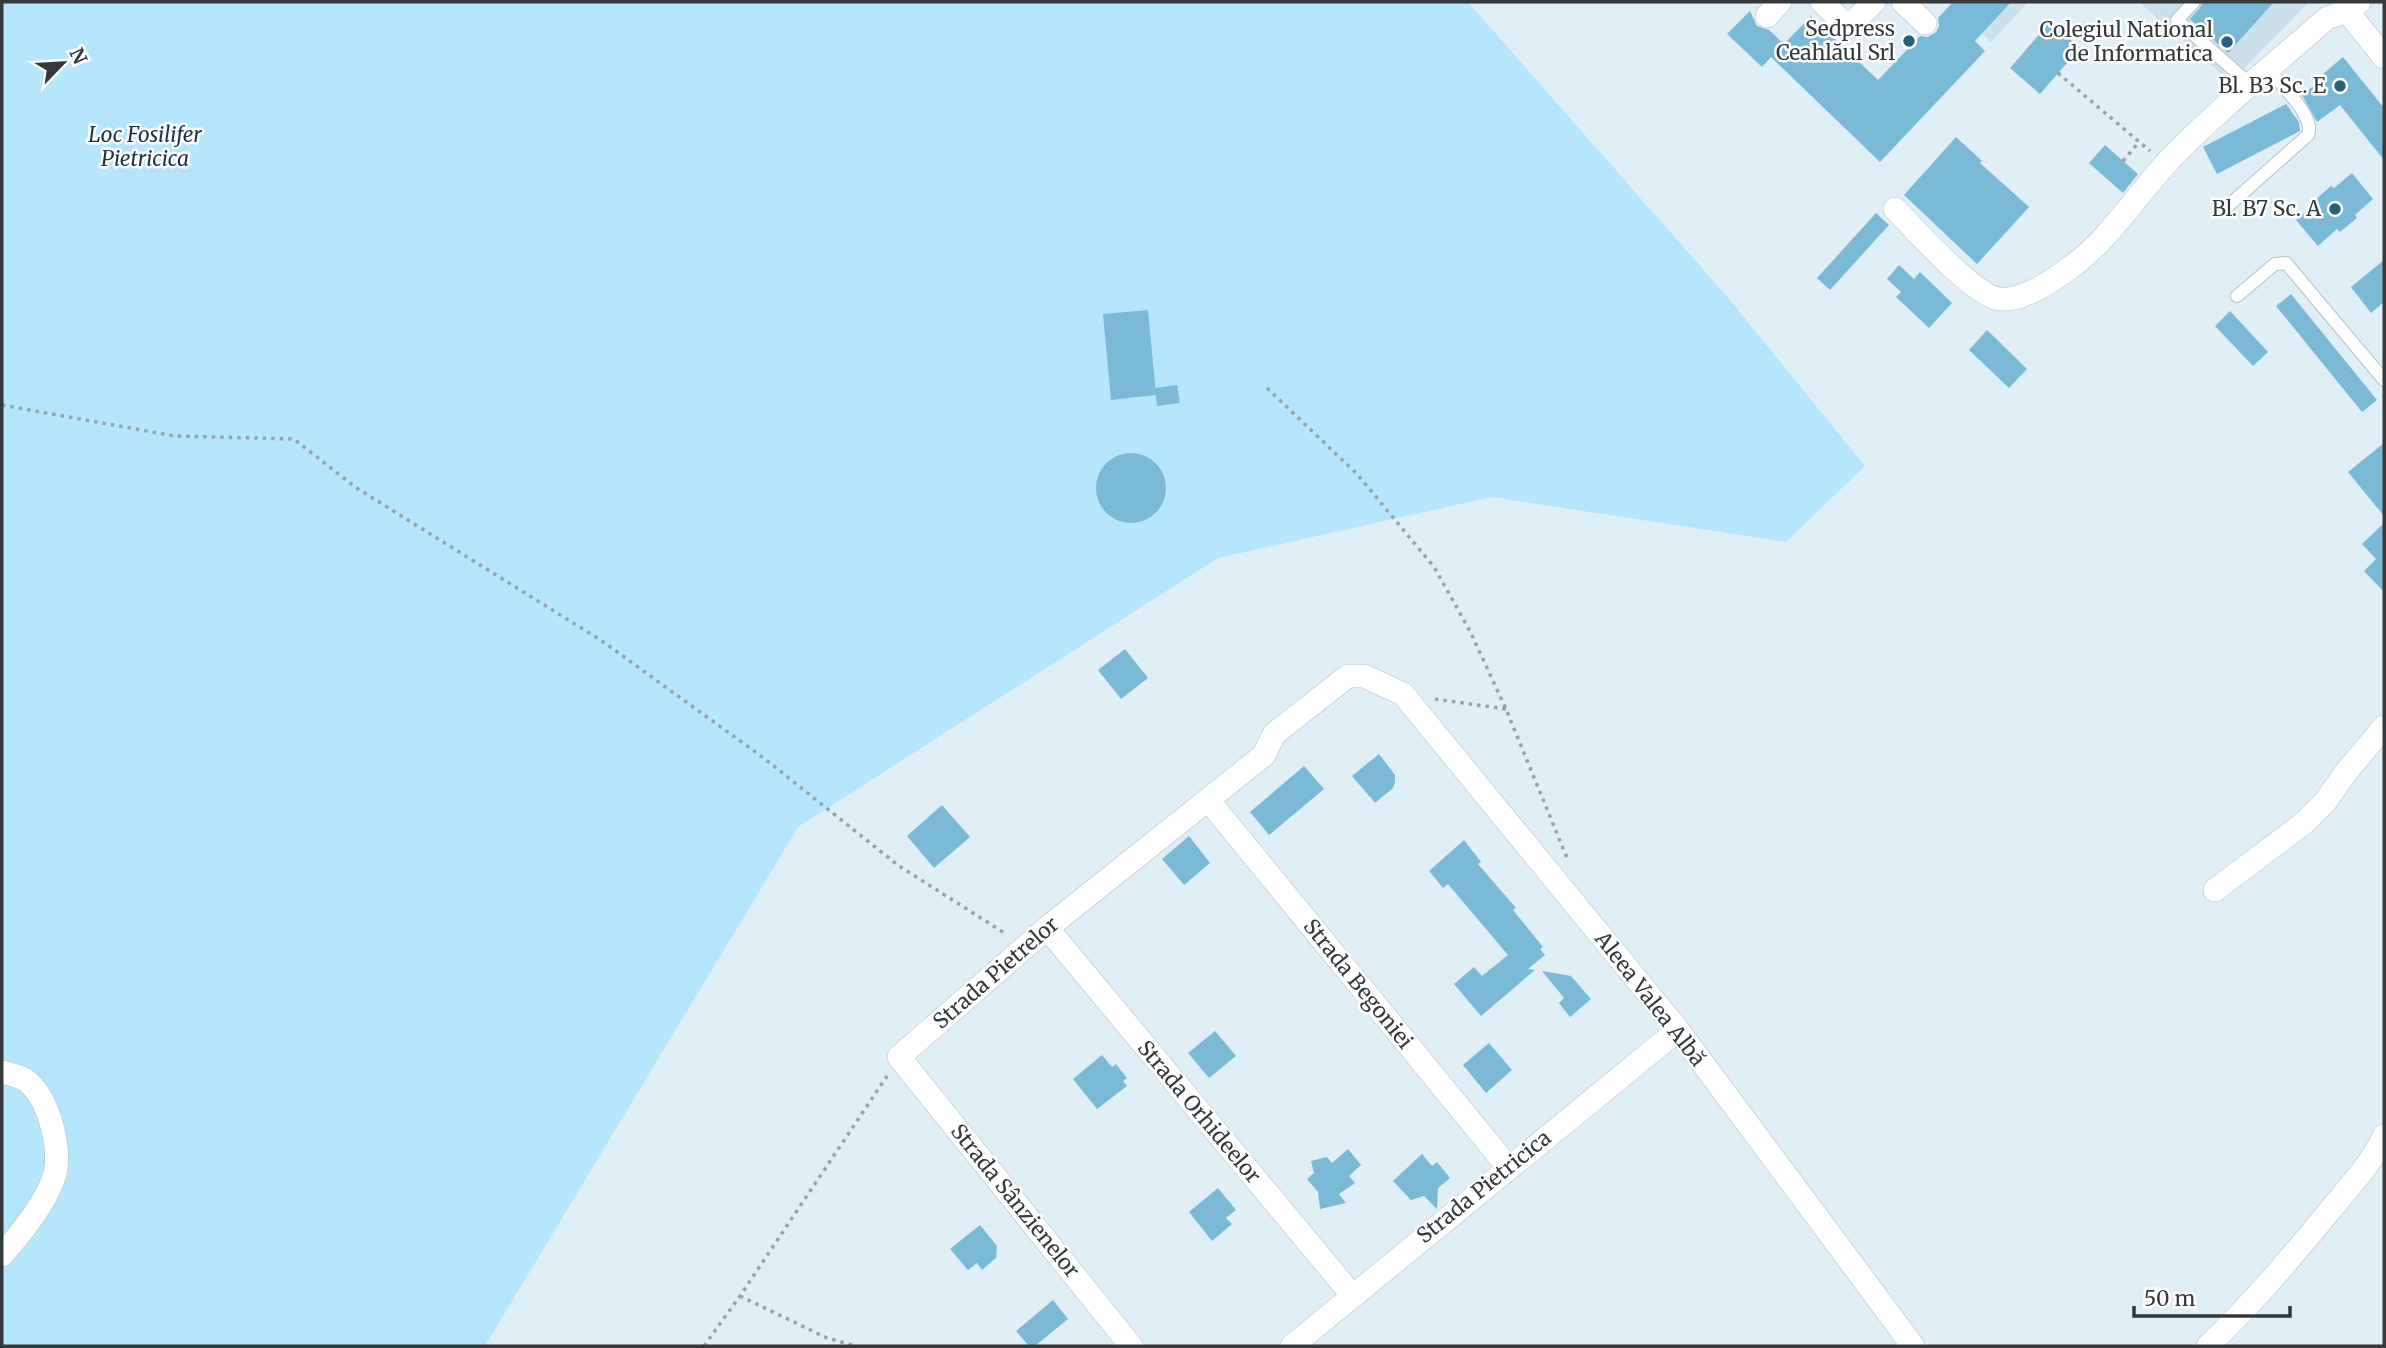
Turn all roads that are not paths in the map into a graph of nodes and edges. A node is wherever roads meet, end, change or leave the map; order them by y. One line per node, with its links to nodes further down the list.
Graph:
1 (1822, 2): 2 (street)
2 (1874, 2)
3 (1903, 2): 6 (street)
4 (2194, 2): 9 (lane)
5 (2353, 6): 7 (street); 8 (street)
6 (1925, 23)
7 (2384, 57)
8 (2269, 70): 9 (street); 10 (lane)
9 (2251, 85): 11 (street)
10 (2228, 206)
11 (1895, 209)
12 (2237, 296): 13 (lane)
13 (2384, 380)
14 (1364, 676): 16 (street, Strada Pietrelor); 19 (street, Aleea Valea Albă)
15 (2384, 727): 17 (street)
16 (1209, 801): 18 (street, Strada Pietrelor); 23 (street, Strada Begoniei)
17 (2215, 890)
18 (1047, 928): 20 (street, Strada Pietrelor); 25 (street, Strada Orhideelor)
19 (1678, 1030): 23 (street, Strada Pietricica); 28 (street, Aleea Valea Albă)
20 (899, 1056): 26 (street, Strada Sânzienelor)
21 (2, 1072): 24 (street)
22 (2384, 1136): 29 (street)
23 (1508, 1167): 25 (street, Strada Pietricica)
24 (2, 1255)
25 (1352, 1295): 27 (street, Strada Pietricica)
26 (1131, 1346)
27 (1292, 1346)
28 (1913, 1346)
29 (2207, 1346)

